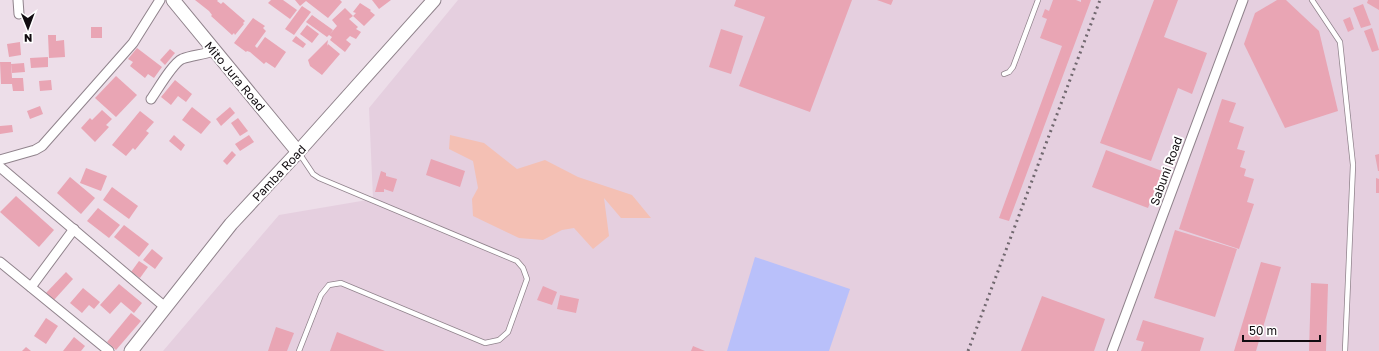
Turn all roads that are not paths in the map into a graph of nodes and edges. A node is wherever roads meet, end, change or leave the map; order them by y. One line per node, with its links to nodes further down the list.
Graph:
1 (18, 0): 8 (street)
2 (160, 0): 13 (street)
3 (173, 0): 9 (main road, Mito Jura Road)
4 (434, 0): 12 (main road, Pamba Road)
5 (1038, 0): 10 (lane)
6 (1243, 0): 22 (street, Sabuni Road)
7 (1312, 0): 23 (lane)
8 (20, 14)
9 (213, 51): 11 (street); 12 (main road, Mito Jura Road)
10 (1004, 74)
11 (151, 99)
12 (298, 152): 18 (main road, Pamba Road); 21 (lane)
13 (0, 160)
14 (0, 167): 15 (street)
15 (74, 229): 17 (street); 18 (street)
16 (0, 262): 17 (street)
17 (31, 287): 19 (street)
18 (165, 307): 20 (main road, Pamba Road)
19 (109, 351)
20 (131, 351)
21 (300, 351)
22 (1112, 351)
23 (1345, 351)

